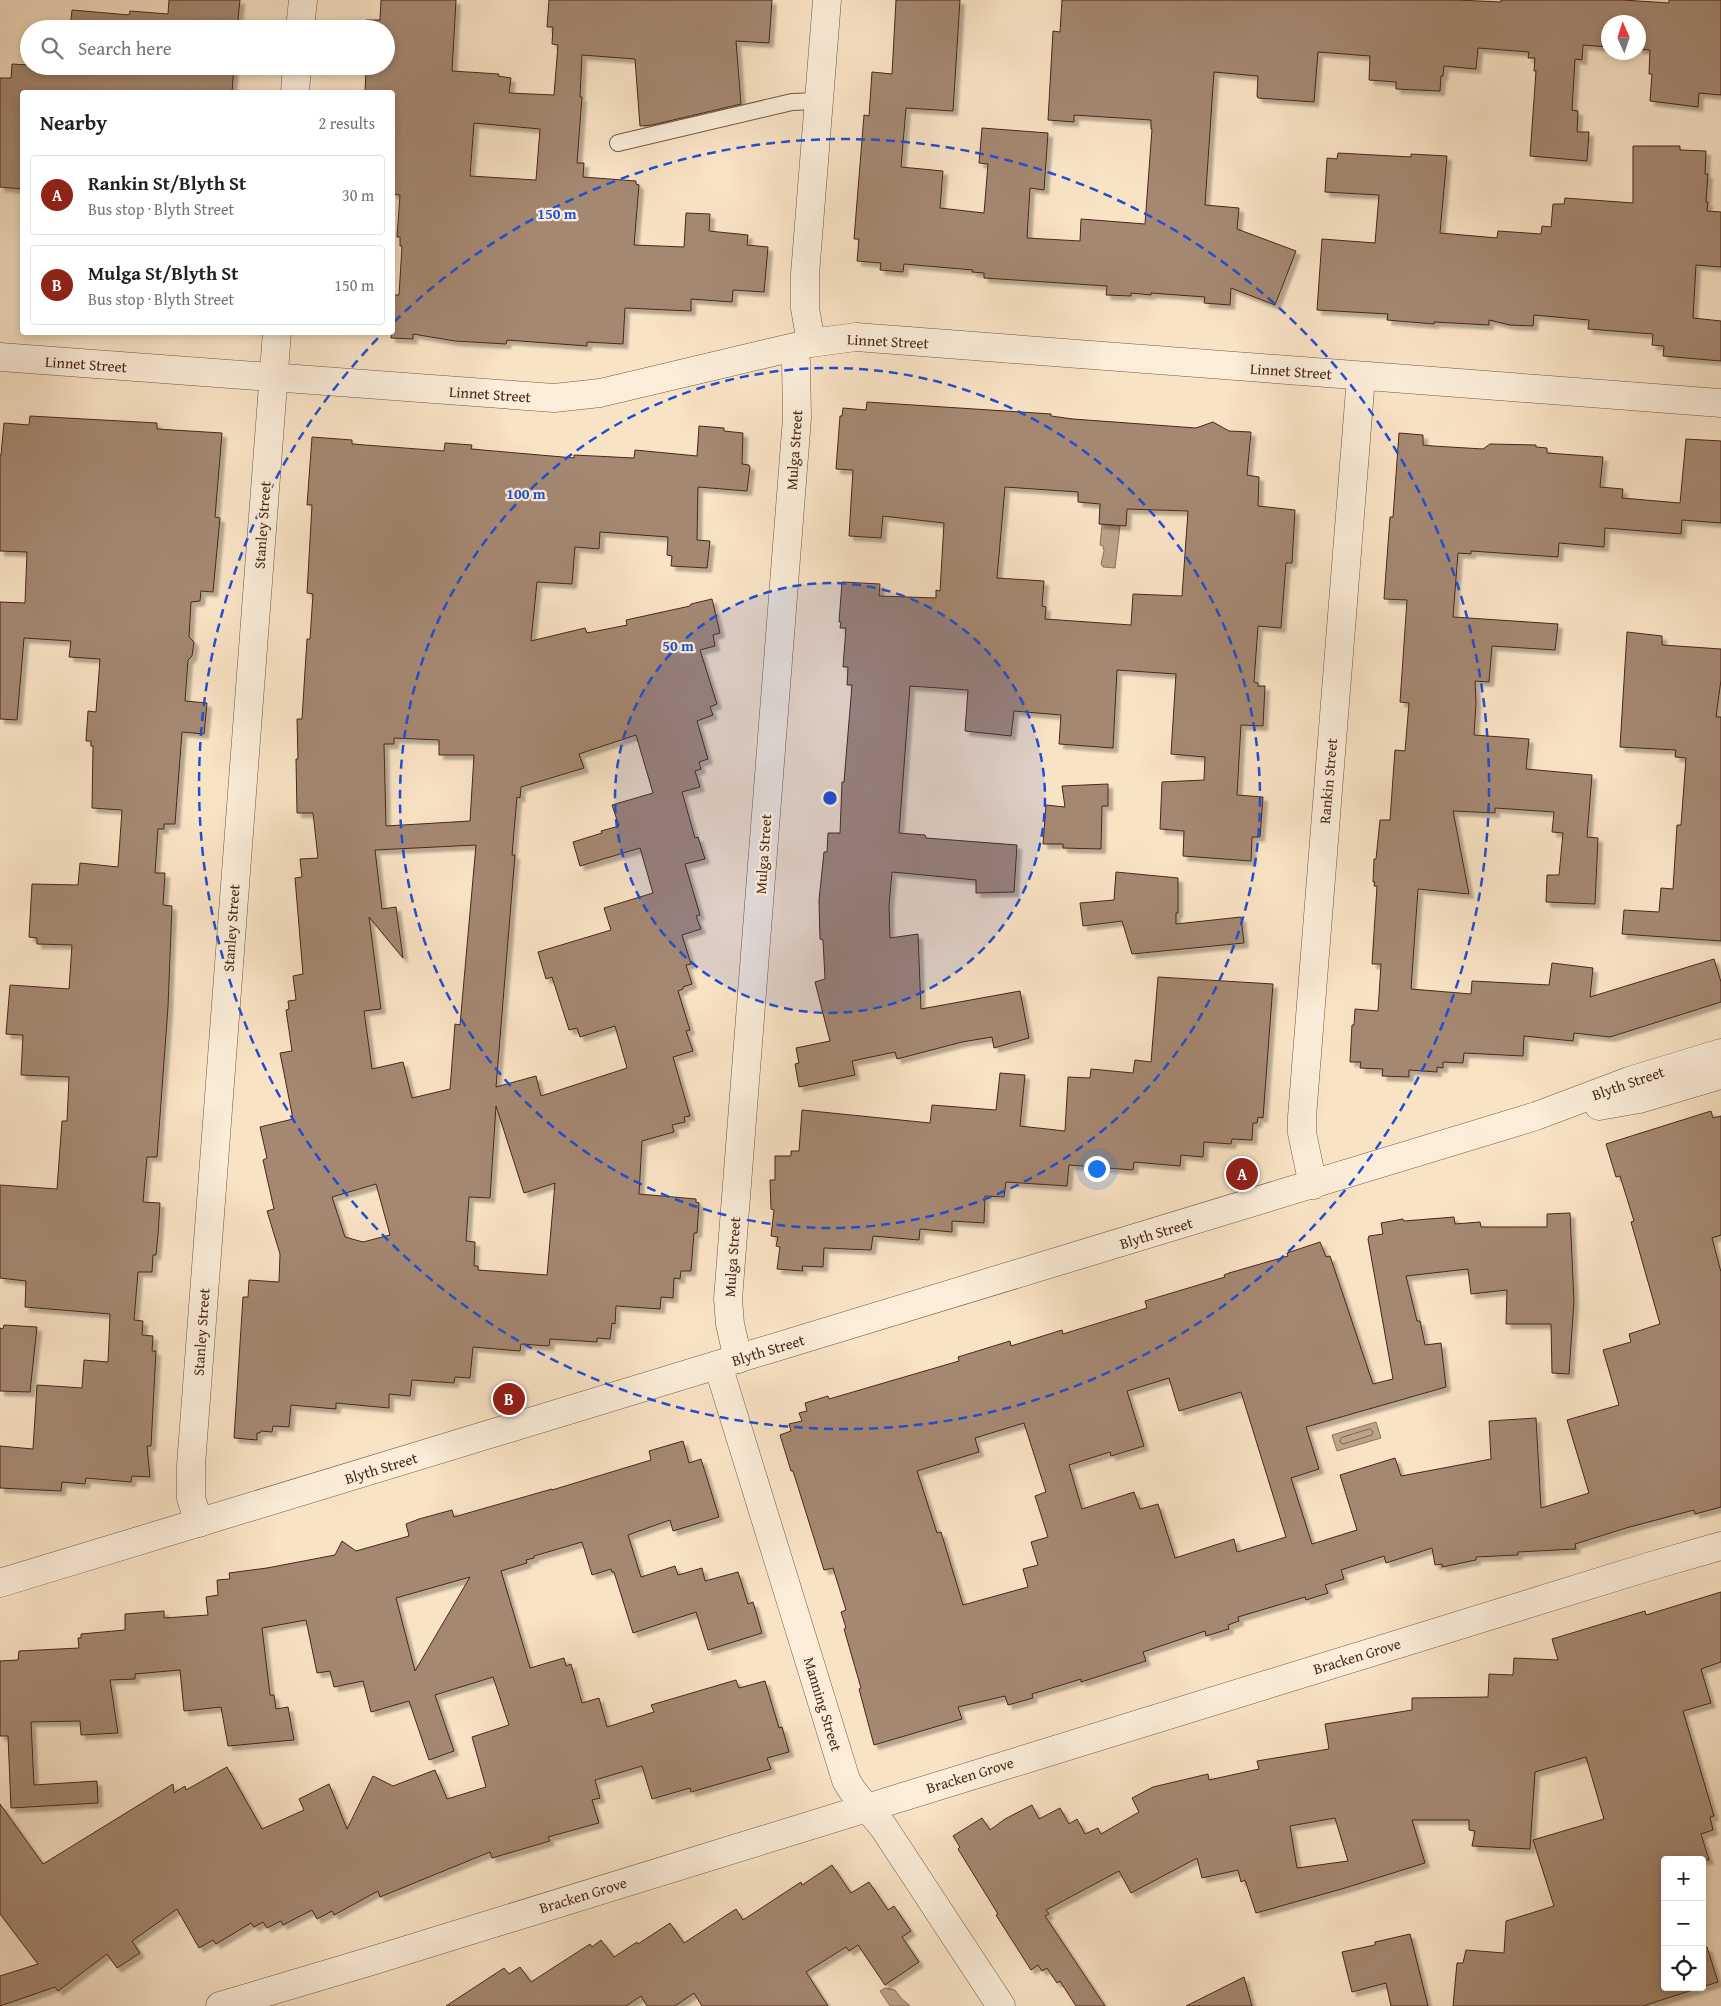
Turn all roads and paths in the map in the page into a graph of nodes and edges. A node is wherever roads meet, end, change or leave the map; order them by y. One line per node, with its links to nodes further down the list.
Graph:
1 (303, 0): 3 (street)
2 (827, 0): 6 (street, Mulga Street)
3 (301, 20)
4 (297, 75): 5 (street)
5 (295, 90)
6 (819, 100): 7 (lane); 9 (street, Mulga Street)
7 (618, 143)
8 (277, 335): 12 (street, Stanley Street)
9 (801, 346): 11 (street, Linnet Street); 12 (street, Linnet Street); 18 (street, Mulga Street)
10 (0, 357): 12 (street, Linnet Street)
11 (1361, 377): 13 (street, Linnet Street); 17 (street, Rankin Street)
12 (273, 378): 19 (street, Stanley Street)
13 (1721, 403)
14 (1721, 1053): 16 (street, Blyth Street)
15 (1721, 1075): 16 (street, Blyth Street)
16 (1536, 1116): 17 (street, Blyth Street)
17 (1313, 1185): 18 (street, Blyth Street)
18 (728, 1362): 19 (street, Blyth Street); 22 (street, Manning Street)
19 (199, 1523): 21 (street, Blyth Street)
20 (1721, 1546): 22 (street, Bracken Grove)
21 (0, 1583)
22 (868, 1807): 23 (street, Bracken Grove); 24 (street, Manning Street)
23 (220, 2006)
24 (1002, 2006)

